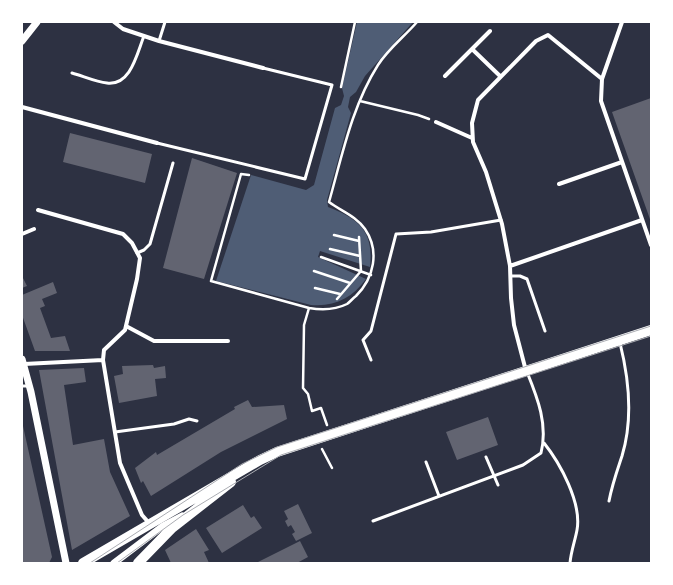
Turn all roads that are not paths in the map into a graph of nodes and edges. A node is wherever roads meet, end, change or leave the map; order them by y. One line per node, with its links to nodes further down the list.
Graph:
1 (37, 22): 7 (street)
2 (114, 22): 6 (street)
3 (165, 22): 8 (lane)
4 (622, 22): 14 (street)
5 (490, 31): 9 (street)
6 (144, 36): 8 (street); 11 (lane)
7 (22, 41)
8 (159, 42): 10 (street)
9 (472, 49): 12 (street); 13 (street)
10 (263, 68): 18 (lane)
11 (72, 73)
12 (445, 76)
13 (500, 76): 14 (street); 17 (street)
14 (602, 79): 19 (street)
15 (22, 107): 18 (street)
16 (436, 122): 17 (street)
17 (472, 138): 23 (street)
18 (157, 144)
19 (622, 162): 21 (street); 24 (street)
20 (172, 163): 28 (lane)
21 (559, 184)
22 (38, 210): 28 (street)
23 (500, 220): 29 (street); 37 (lane)
24 (642, 220): 27 (street); 29 (street)
25 (34, 229): 26 (street)
26 (22, 234)
27 (651, 245)
28 (137, 253): 31 (street)
29 (510, 266): 30 (street)
30 (510, 276): 33 (lane); 39 (street)
31 (126, 326): 34 (street); 36 (street)
32 (651, 330): 35 (main road)
33 (545, 331)
34 (228, 341)
35 (619, 341): 39 (main road); 50 (lane)
36 (103, 360): 38 (street); 42 (street)
37 (371, 360)
38 (23, 362): 40 (street)
39 (526, 371): 43 (lane); 45 (main road)
40 (26, 386): 54 (street)
41 (197, 421): 42 (lane)
42 (115, 432): 53 (street)
43 (544, 443): 47 (lane); 58 (lane)
44 (486, 458): 47 (lane)
45 (260, 460): 51 (main road); 53 (main road)
46 (426, 462): 49 (lane)
47 (494, 476): 48 (lane); 49 (lane)
48 (498, 485)
49 (439, 496): 52 (lane)
50 (609, 501)
51 (201, 506): 56 (street); 57 (main road)
52 (372, 521)
53 (150, 523): 55 (main road)
54 (66, 563)
55 (83, 563)
56 (114, 563)
57 (138, 563)
58 (570, 563)

